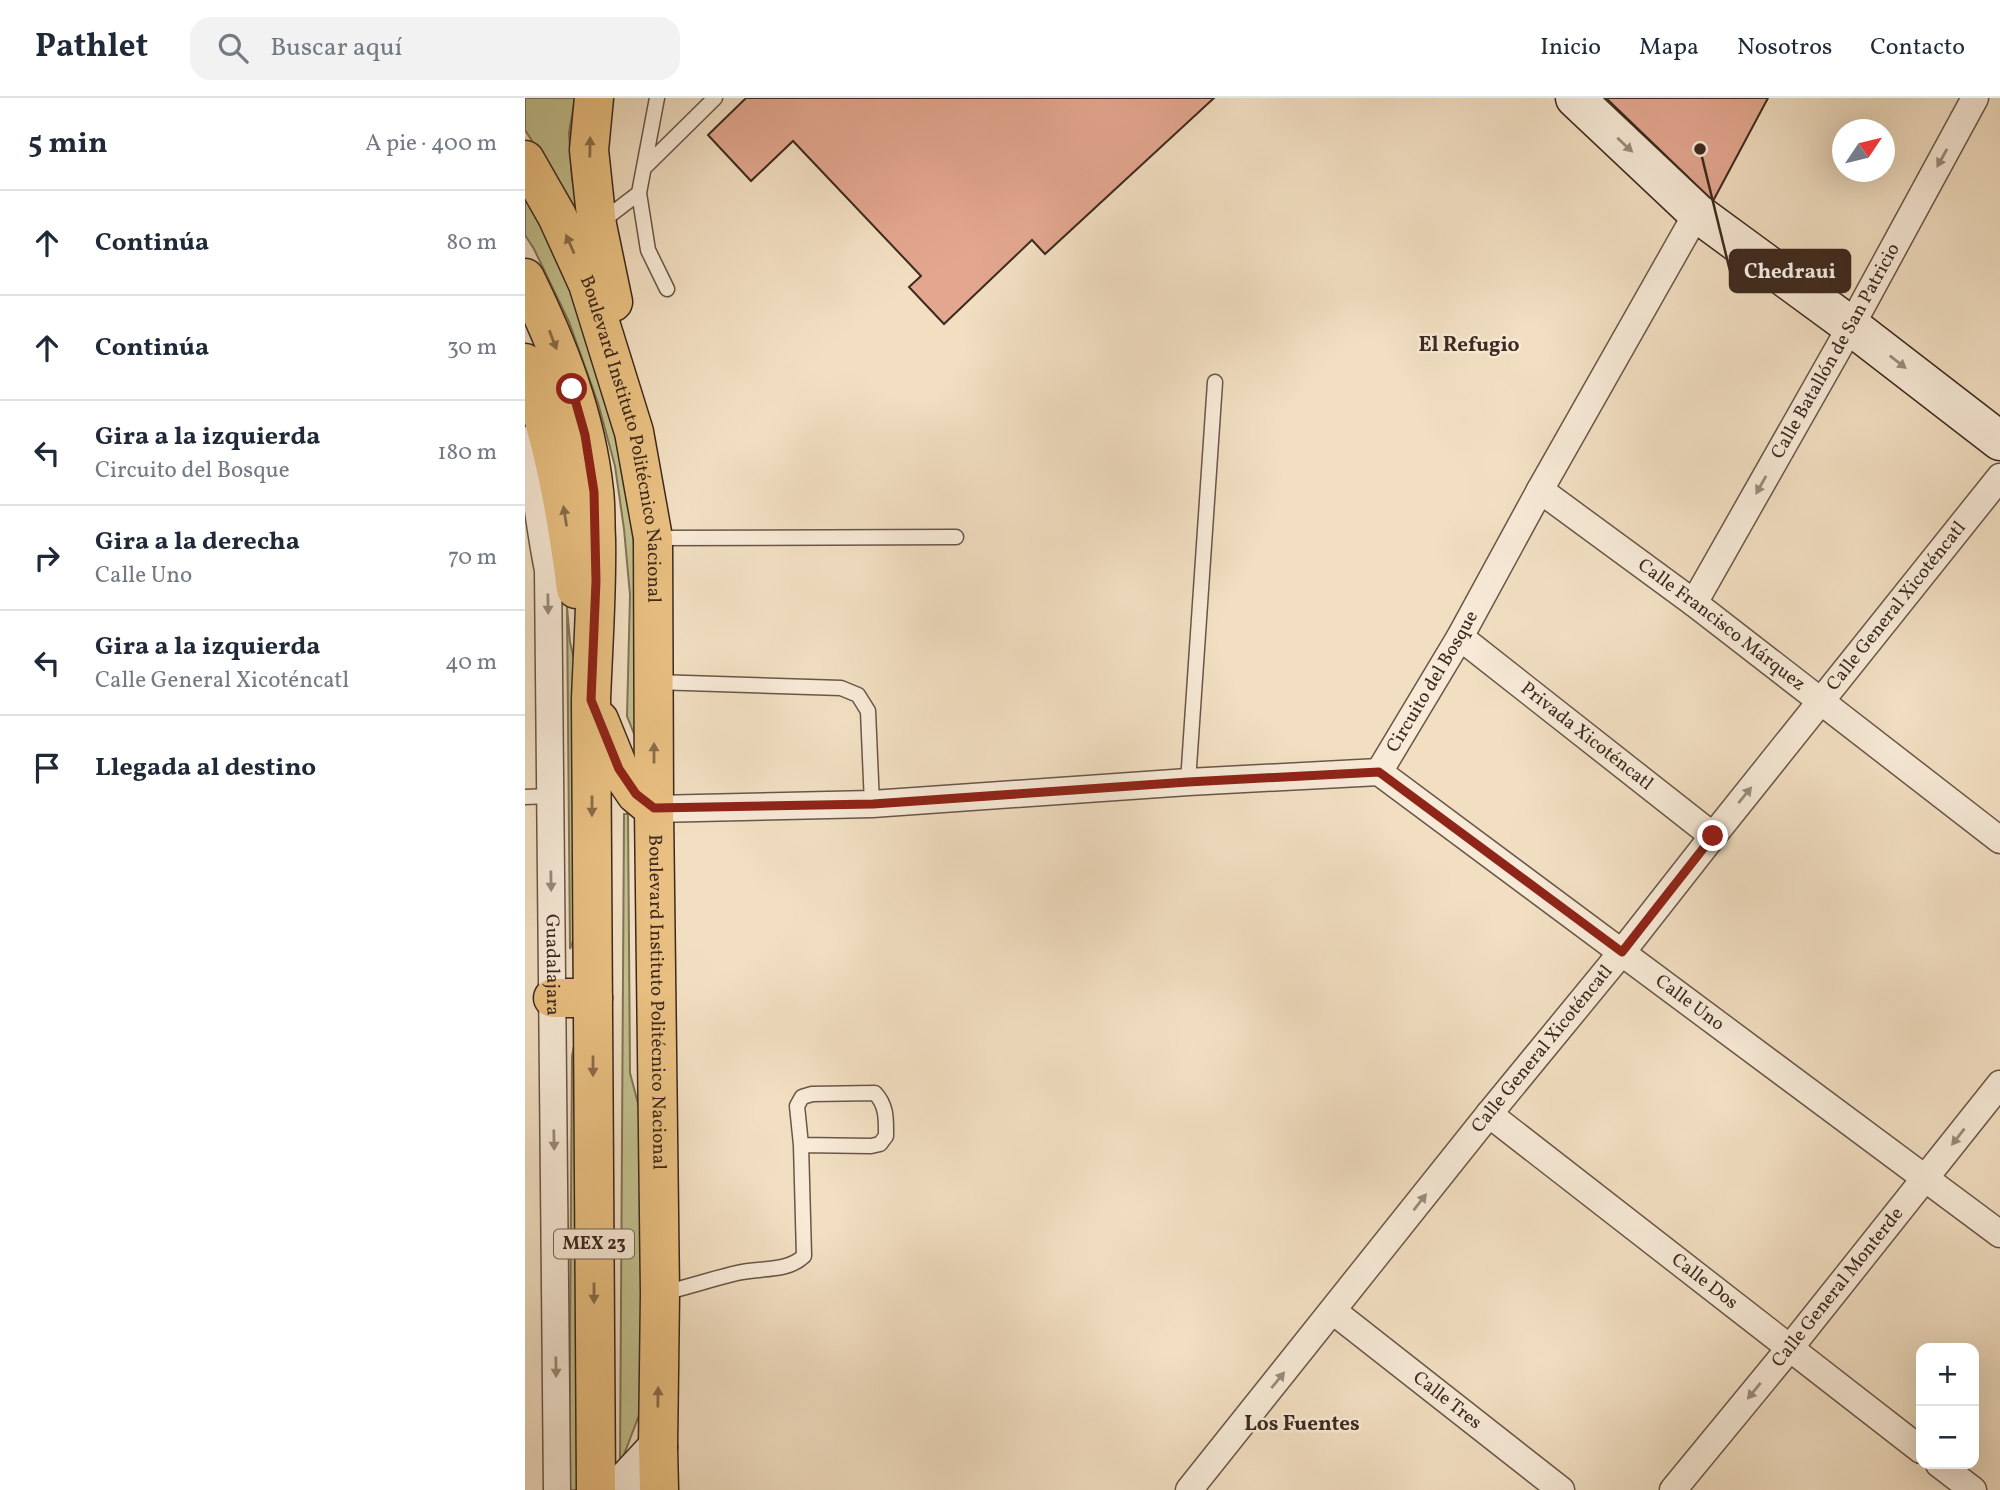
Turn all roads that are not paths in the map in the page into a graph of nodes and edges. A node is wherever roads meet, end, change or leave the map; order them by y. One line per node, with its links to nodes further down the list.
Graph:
1 (594, 98): 10 (main road, one-way to 1)
2 (657, 98): 7 (lane)
3 (716, 98): 7 (lane)
4 (1575, 98): 9 (street, one-way to 9)
5 (1975, 98): 13 (street, Calle Batallón de San Patricio, one-way to 13)
6 (525, 160): 16 (main road, Boulevard Instituto Politécnico Nacional / MEX 23, one-way to 6)
7 (645, 167): 8 (lane)
8 (639, 193): 10 (lane); 12 (lane)
9 (1696, 212): 13 (street); 20 (street, Circuito del Bosque)
10 (597, 225): 16 (main road)
11 (525, 278): 23 (main road, Boulevard Instituto Politécnico Nacional, one-way to 23)
12 (667, 289)
13 (1851, 326): 18 (street, one-way to 18); 24 (street, Calle Batallón de San Patricio, one-way to 24)
14 (525, 363): 23 (main road, one-way to 14)
15 (1215, 382): 30 (lane)
16 (634, 432): 22 (main road, Boulevard Instituto Politécnico Nacional / MEX 23)
17 (525, 440): 23 (street, Guadalajara)
18 (2000, 440)
19 (2000, 477): 28 (street, Calle General Xicoténcatl)
20 (1540, 490): 24 (street, Calle Francisco Márquez); 25 (street, Circuito del Bosque)
21 (956, 537): 22 (lane)
22 (653, 538): 26 (main road, Boulevard Instituto Politécnico Nacional / MEX 23)
23 (573, 576): 27 (main road); 31 (street, Guadalajara, one-way to 31)
24 (1694, 603): 28 (street, Calle Francisco Márquez)
25 (1460, 637): 29 (street, Circuito del Bosque); 34 (street, Privada Xicoténcatl)
26 (654, 682): 32 (lane); 33 (main road, Boulevard Instituto Politécnico Nacional / MEX 23, one-way to 26)
27 (591, 700): 33 (main road); 38 (main road, MEX 23, one-way to 38)
28 (1820, 701): 34 (street, Calle General Xicoténcatl, one-way to 28); 35 (street, Calle Francisco Márquez)
29 (1379, 772): 30 (street, Circuito del Bosque); 36 (street, Calle Uno)
30 (1188, 782): 32 (street, Circuito del Bosque)
31 (538, 797): 37 (street, Guadalajara, one-way to 37)
32 (873, 804): 33 (street, Circuito del Bosque)
33 (654, 808): 44 (main road, Boulevard Instituto Politécnico Nacional / MEX 23)
34 (1713, 836): 36 (street, Calle General Xicoténcatl)
35 (2000, 840)
36 (1622, 952): 40 (street, Calle General Xicoténcatl); 42 (street, Calle Uno)
37 (552, 998): 38 (main road); 50 (street, Guadalajara, one-way to 50)
38 (593, 998): 51 (main road, MEX 23, one-way to 51)
39 (2000, 1084): 42 (street, Calle General Monterde, one-way to 42)
40 (1489, 1114): 45 (street, Calle General Xicoténcatl, one-way to 40); 46 (street, Calle Dos)
41 (801, 1145): 41 (lane); 44 (lane)
42 (1926, 1178): 43 (street, Calle Uno); 46 (street, Calle General Monterde)
43 (2000, 1234)
44 (660, 1294): 48 (main road, Boulevard Instituto Politécnico Nacional / MEX 23, one-way to 44)
45 (1333, 1311): 54 (street, Calle General Xicoténcatl, one-way to 45); 55 (street, Calle Tres)
46 (1789, 1349): 47 (street, Calle Dos); 56 (street, Calle General Monterde, one-way to 56)
47 (1916, 1446)
48 (658, 1447): 52 (street); 53 (main road, Boulevard Instituto Politécnico Nacional / MEX 23)
49 (1946, 1469): 57 (street)
50 (557, 1490)
51 (596, 1490)
52 (618, 1490)
53 (659, 1490)
54 (1189, 1490)
55 (1561, 1490)
56 (1674, 1490)
57 (1973, 1490)

